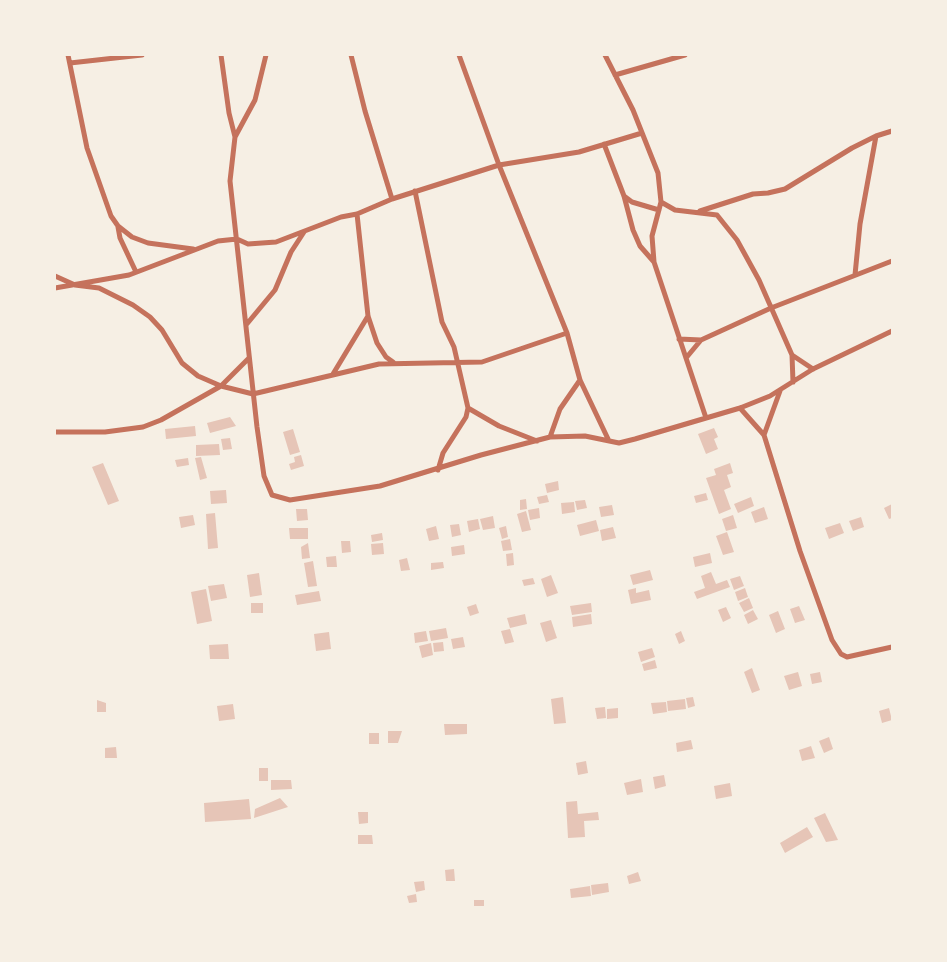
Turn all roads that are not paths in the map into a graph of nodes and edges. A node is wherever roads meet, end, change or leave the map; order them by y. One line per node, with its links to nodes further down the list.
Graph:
1 (68, 55): 9 (street)
2 (142, 55): 9 (street)
3 (221, 55): 14 (street)
4 (266, 55): 14 (street)
5 (351, 55): 19 (street)
6 (460, 55): 16 (street)
7 (605, 55): 10 (street)
8 (685, 55): 10 (street)
9 (70, 64): 24 (street)
10 (615, 75): 12 (street)
11 (892, 132): 13 (street)
12 (642, 133): 15 (street); 20 (street)
13 (876, 136): 22 (street); 32 (street)
14 (235, 137): 26 (street)
15 (604, 144): 16 (street); 18 (street)
16 (498, 165): 17 (street); 39 (street)
17 (415, 191): 19 (street); 46 (street)
18 (624, 196): 21 (street); 29 (street)
19 (392, 199): 23 (street)
20 (661, 202): 21 (street); 22 (street)
21 (659, 210): 29 (street)
22 (699, 211): 35 (street)
23 (357, 214): 25 (street); 36 (street)
24 (118, 226): 27 (street); 30 (street)
25 (304, 232): 26 (street); 37 (street)
26 (236, 239): 27 (street); 37 (street)
27 (194, 250): 30 (street)
28 (892, 261): 32 (street)
29 (654, 262): 40 (street)
30 (136, 272): 33 (street)
31 (55, 276): 33 (street)
32 (855, 276): 35 (street)
33 (75, 285): 34 (street); 51 (street)
34 (55, 288)
35 (771, 308): 41 (street); 42 (street)
36 (368, 316): 45 (street); 48 (street)
37 (246, 325): 43 (street)
38 (892, 331): 47 (street)
39 (567, 334): 46 (street); 49 (street)
40 (680, 338): 41 (street); 44 (street)
41 (701, 340): 44 (street)
42 (792, 355): 47 (street); 50 (street)
43 (250, 358): 51 (street); 53 (street)
44 (686, 358): 56 (street)
45 (394, 363): 46 (street); 48 (street)
46 (457, 363): 54 (street)
47 (813, 369): 50 (street)
48 (333, 374): 53 (street)
49 (580, 380): 59 (street); 61 (street)
50 (793, 382): 52 (street)
51 (220, 386): 53 (street); 57 (street)
52 (780, 390): 55 (street); 58 (street)
53 (253, 394): 62 (street)
54 (468, 408): 60 (street); 62 (street)
55 (740, 408): 56 (street); 58 (street)
56 (706, 418): 61 (street)
57 (55, 432)
58 (764, 435): 63 (street)
59 (550, 438): 60 (street); 61 (street)
60 (537, 441): 62 (street)
61 (609, 441)
62 (438, 470)
63 (892, 647)

